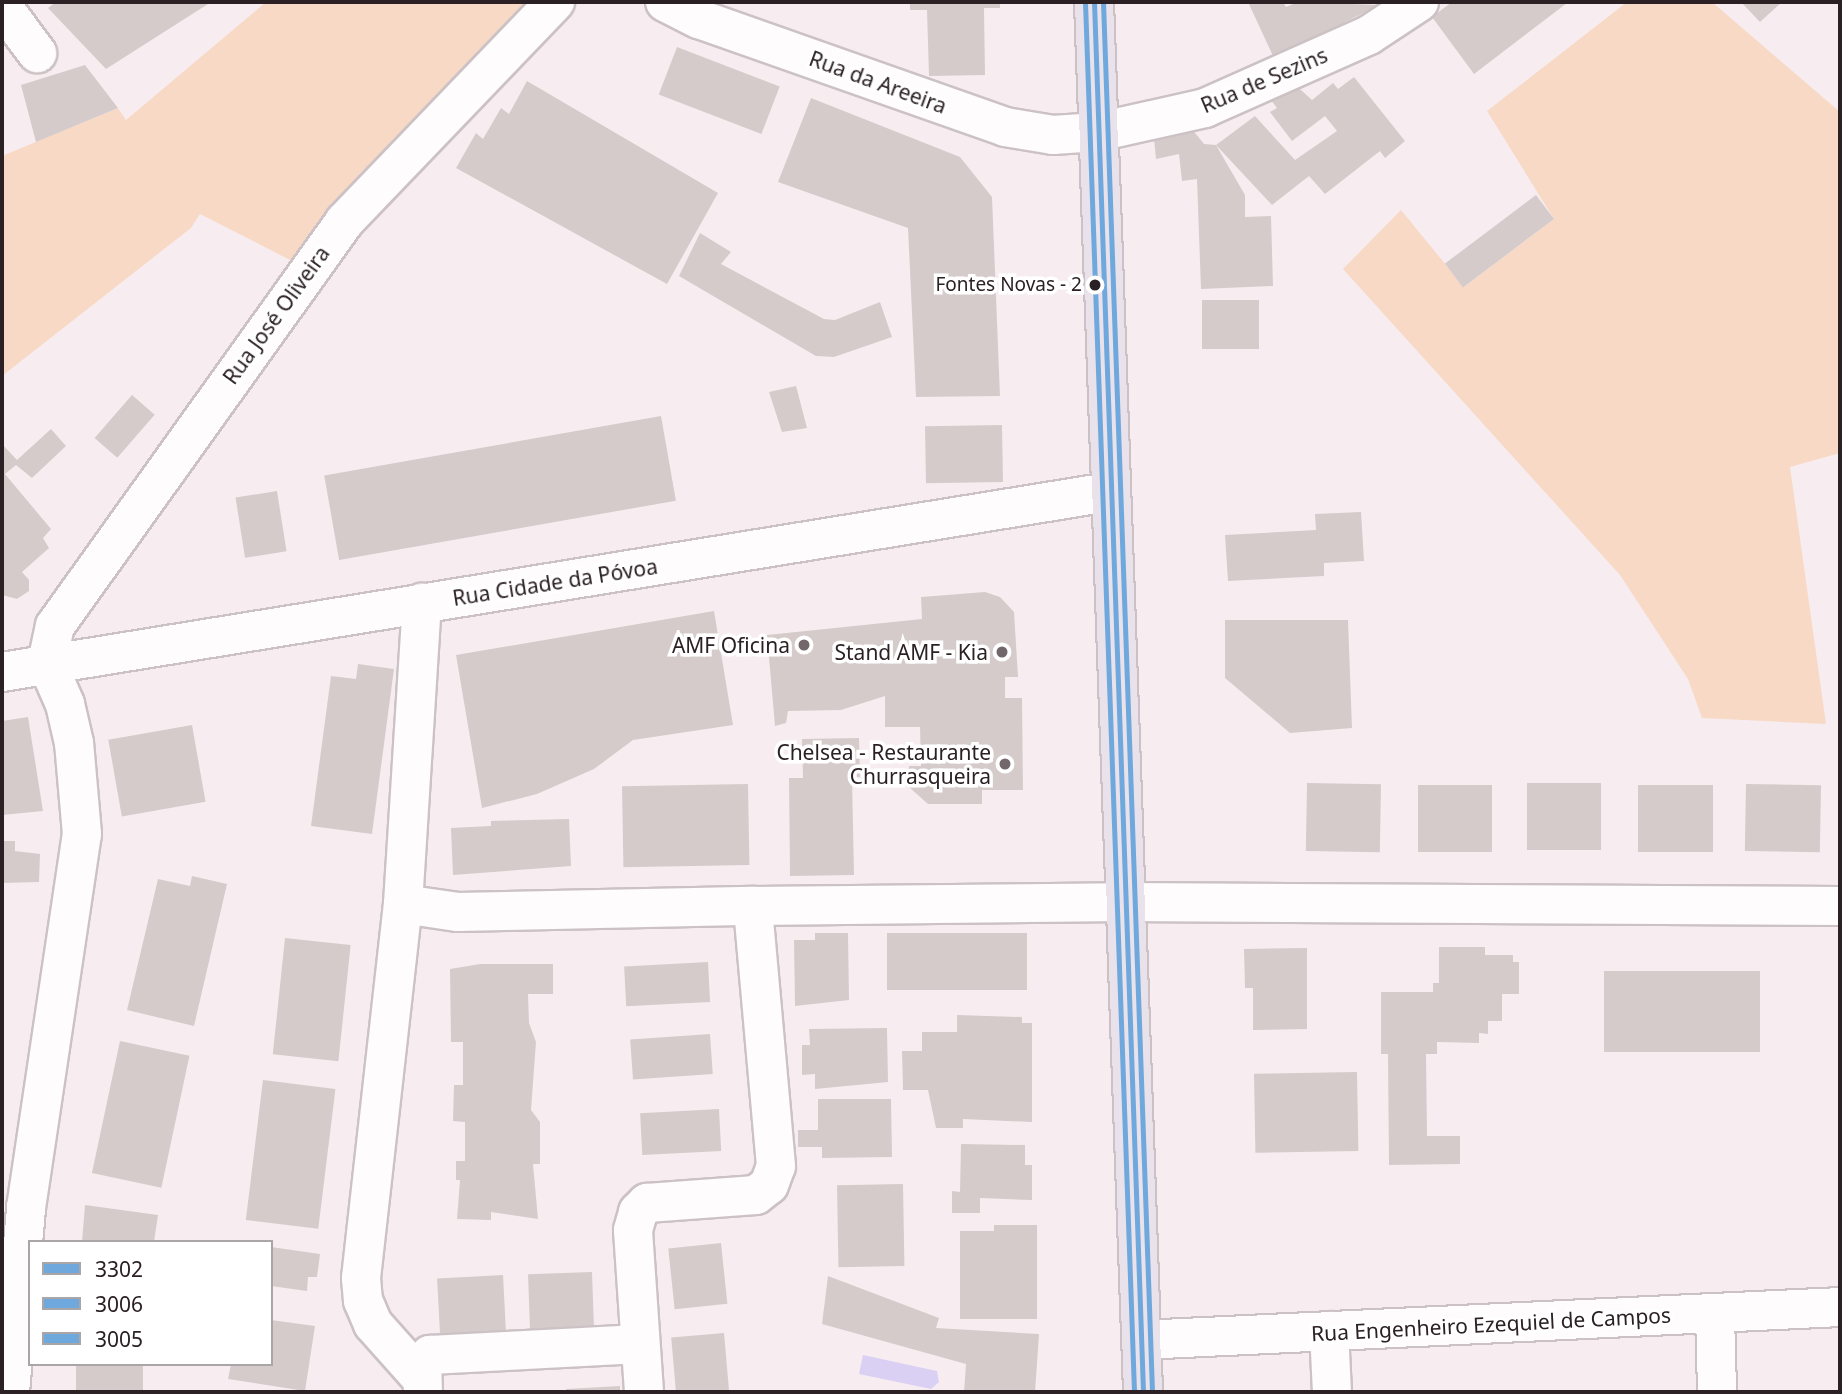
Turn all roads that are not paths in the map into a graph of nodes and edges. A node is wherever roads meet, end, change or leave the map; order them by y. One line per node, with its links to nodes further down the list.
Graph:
1 (555, 2): 10 (street, Rua José Oliveira)
2 (665, 2): 7 (street, Rua da Areeira)
3 (1094, 2): 7 (main road)
4 (1419, 2): 7 (street, Rua de Sezins)
5 (2, 6): 6 (street)
6 (37, 53)
7 (1098, 132): 8 (main road)
8 (1109, 492): 9 (street, Rua Cidade da Póvoa); 12 (main road)
9 (422, 603): 10 (street, Rua Cidade da Póvoa); 13 (street)
10 (47, 663): 11 (street, Rua Cidade da Póvoa); 22 (street)
11 (2, 672)
12 (1123, 902): 14 (street); 15 (street); 19 (main road)
13 (403, 904): 14 (street); 21 (street)
14 (753, 906): 20 (street)
15 (1840, 906)
16 (1840, 1307): 17 (street, Rua Engenheiro Ezequiel de Campos)
17 (1715, 1314): 18 (street, Rua Engenheiro Ezequiel de Campos); 26 (street)
18 (1329, 1331): 19 (street, Rua Engenheiro Ezequiel de Campos); 25 (street)
19 (1141, 1340): 24 (main road)
20 (640, 1343): 21 (street); 23 (street)
21 (422, 1386)
22 (10, 1392)
23 (644, 1392)
24 (1143, 1392)
25 (1332, 1392)
26 (1717, 1392)

